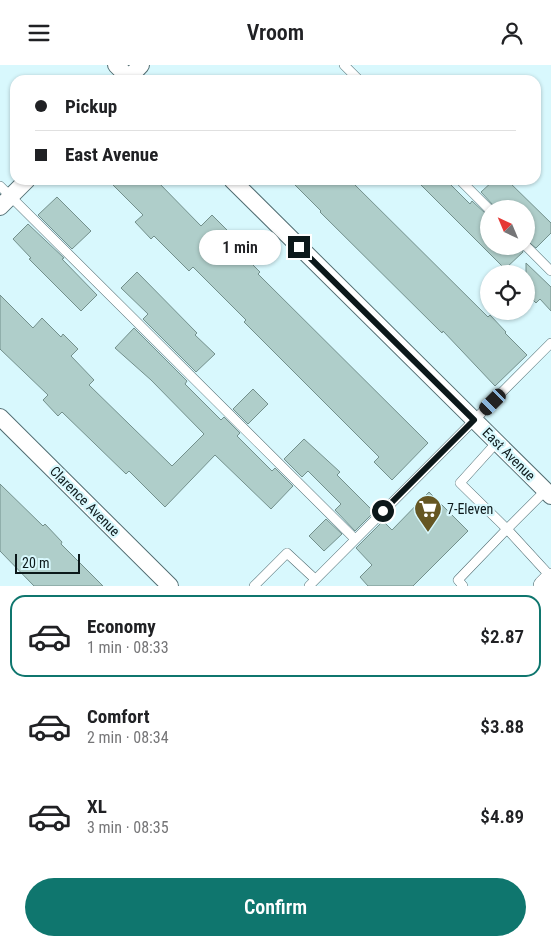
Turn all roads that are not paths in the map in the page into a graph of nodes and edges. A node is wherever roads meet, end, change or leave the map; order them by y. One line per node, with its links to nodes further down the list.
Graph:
1 (116, 65): 4 (street)
2 (141, 65): 5 (street)
3 (344, 65): 6 (lane)
4 (125, 75)
5 (132, 75)
6 (354, 75)
7 (20, 185): 10 (street)
8 (237, 185): 16 (street, East Avenue)
9 (465, 185): 11 (lane)
10 (4, 196): 20 (lane)
11 (480, 200)
12 (535, 255): 13 (lane)
13 (551, 271)
14 (551, 343): 16 (lane)
15 (0, 417): 23 (street, Clarence Avenue)
16 (474, 420): 17 (street, East Avenue); 20 (lane)
17 (497, 442): 18 (street, East Avenue); 19 (lane)
18 (548, 494): 19 (lane)
19 (507, 529): 21 (lane); 25 (lane)
20 (355, 539): 22 (lane)
21 (551, 578): 26 (street)
22 (312, 583): 24 (lane)
23 (170, 586)
24 (254, 586)
25 (463, 586)
26 (544, 586)

